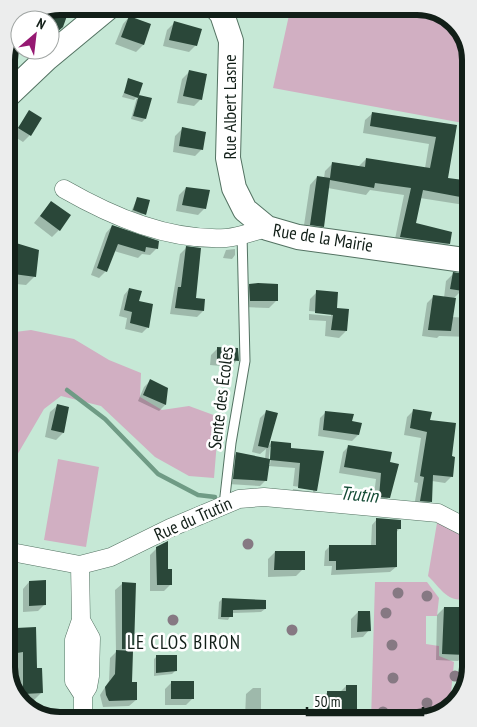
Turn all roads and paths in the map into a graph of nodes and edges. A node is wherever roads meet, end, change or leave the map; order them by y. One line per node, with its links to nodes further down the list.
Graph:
1 (99, 15): 3 (street)
2 (222, 15): 5 (street, Rue Albert Lasne)
3 (15, 88)
4 (64, 188): 6 (street, Rue de la Mairie)
5 (267, 228): 6 (street, Rue de la Mairie); 7 (street, Rue de la Mairie)
6 (242, 234): 8 (lane, Sente des Écoles)
7 (462, 260)
8 (224, 505): 9 (street, Rue du Trutin); 11 (street, Rue du Trutin)
9 (462, 525)
10 (15, 553): 11 (street, Rue du Trutin)
11 (80, 565): 12 (street)
12 (83, 712)

